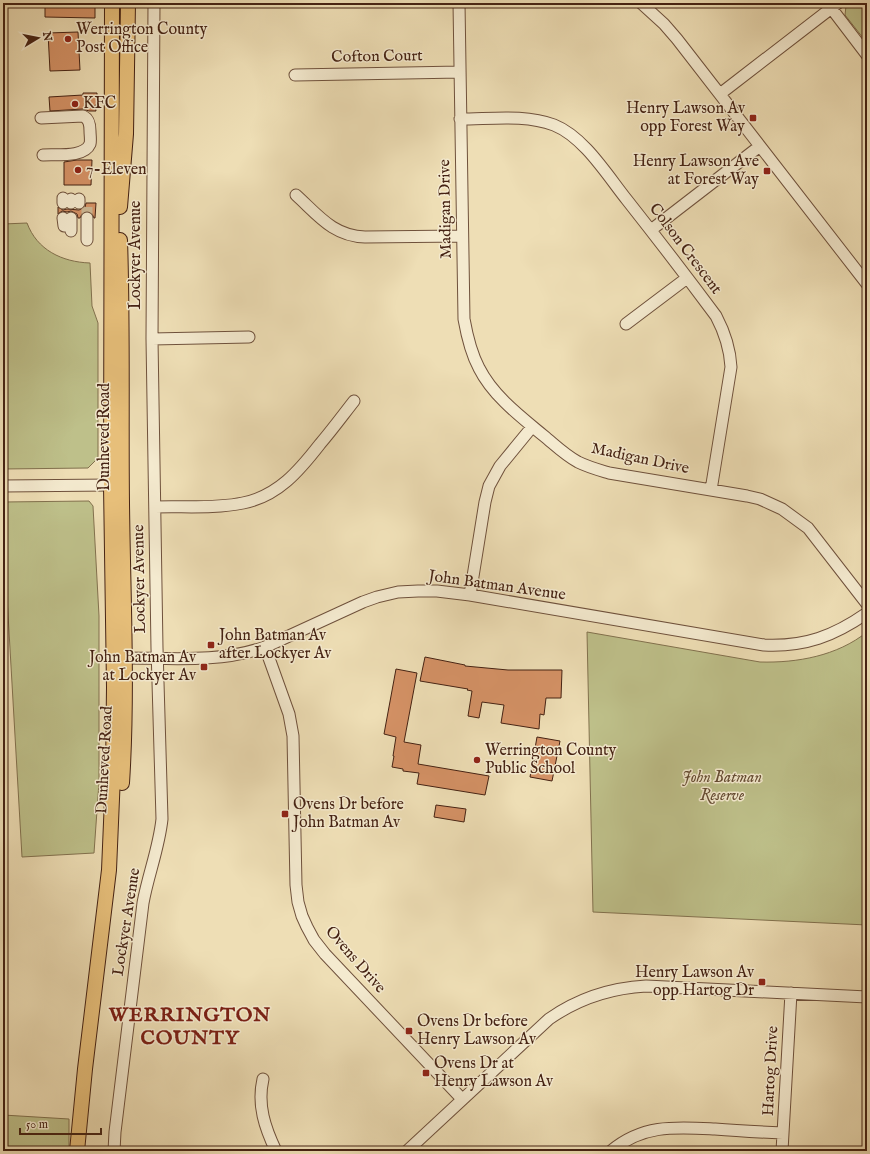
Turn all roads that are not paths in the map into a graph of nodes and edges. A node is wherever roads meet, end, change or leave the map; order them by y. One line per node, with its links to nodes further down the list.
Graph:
1 (112, 3): 11 (main road, Dunheved Road)
2 (128, 3): 8 (main road, Dunheved Road)
3 (154, 3): 25 (street, Lockyer Avenue)
4 (459, 3): 9 (street, Madigan Drive)
5 (641, 3): 12 (street)
6 (835, 6): 7 (street); 12 (street)
7 (867, 55)
8 (127, 66): 11 (main road); 13 (main road, Dunheved Road)
9 (460, 72): 10 (street, Cofton Court); 15 (street, Madigan Drive)
10 (295, 75)
11 (112, 82): 13 (main road); 29 (main road, Dunheved Road)
12 (720, 94): 16 (street)
13 (127, 100): 28 (main road, Dunheved Road)
14 (41, 118): 17 (street)
15 (460, 119): 19 (street, Colson Crescent); 20 (street, Madigan Drive)
16 (760, 146): 19 (street); 22 (street)
17 (43, 155)
18 (296, 195): 20 (street)
19 (651, 230): 21 (street, Colson Crescent)
20 (462, 236): 27 (street, Madigan Drive)
21 (687, 278): 23 (street); 31 (street, Colson Crescent)
22 (867, 284)
23 (626, 324)
24 (249, 337): 25 (street)
25 (152, 339): 33 (street, Lockyer Avenue)
26 (354, 401): 33 (street)
27 (532, 427): 31 (street, Madigan Drive); 34 (street)
28 (122, 468): 29 (main road); 32 (main road, Dunheved Road)
29 (111, 485): 30 (street); 32 (main road); 37 (main road, Dunheved Road)
30 (3, 486)
31 (711, 490): 35 (street, Madigan Drive)
32 (122, 502): 39 (main road, Dunheved Road)
33 (155, 506): 40 (street, Lockyer Avenue)
34 (470, 595): 36 (street, John Batman Avenue); 38 (street, John Batman Avenue)
35 (867, 604)
36 (867, 613)
37 (113, 634): 39 (main road); 41 (main road, Dunheved Road)
38 (265, 647): 40 (street, John Batman Avenue); 46 (street, Ovens Drive)
39 (125, 658): 40 (street, John Batman Avenue); 41 (main road); 42 (main road, Dunheved Road)
40 (158, 658): 49 (street, Lockyer Avenue)
41 (114, 687): 42 (main road, Dunheved Road)
42 (109, 870): 48 (main road, Dunheved Road)
43 (791, 994): 44 (street); 46 (street); 47 (street, Hartog Drive)
44 (867, 997)
45 (263, 1079): 50 (street)
46 (462, 1099): 51 (street)
47 (783, 1133): 52 (street); 53 (street, Hartog Drive)
48 (77, 1151)
49 (114, 1151)
50 (276, 1151)
51 (407, 1151)
52 (611, 1151)
53 (782, 1151)

